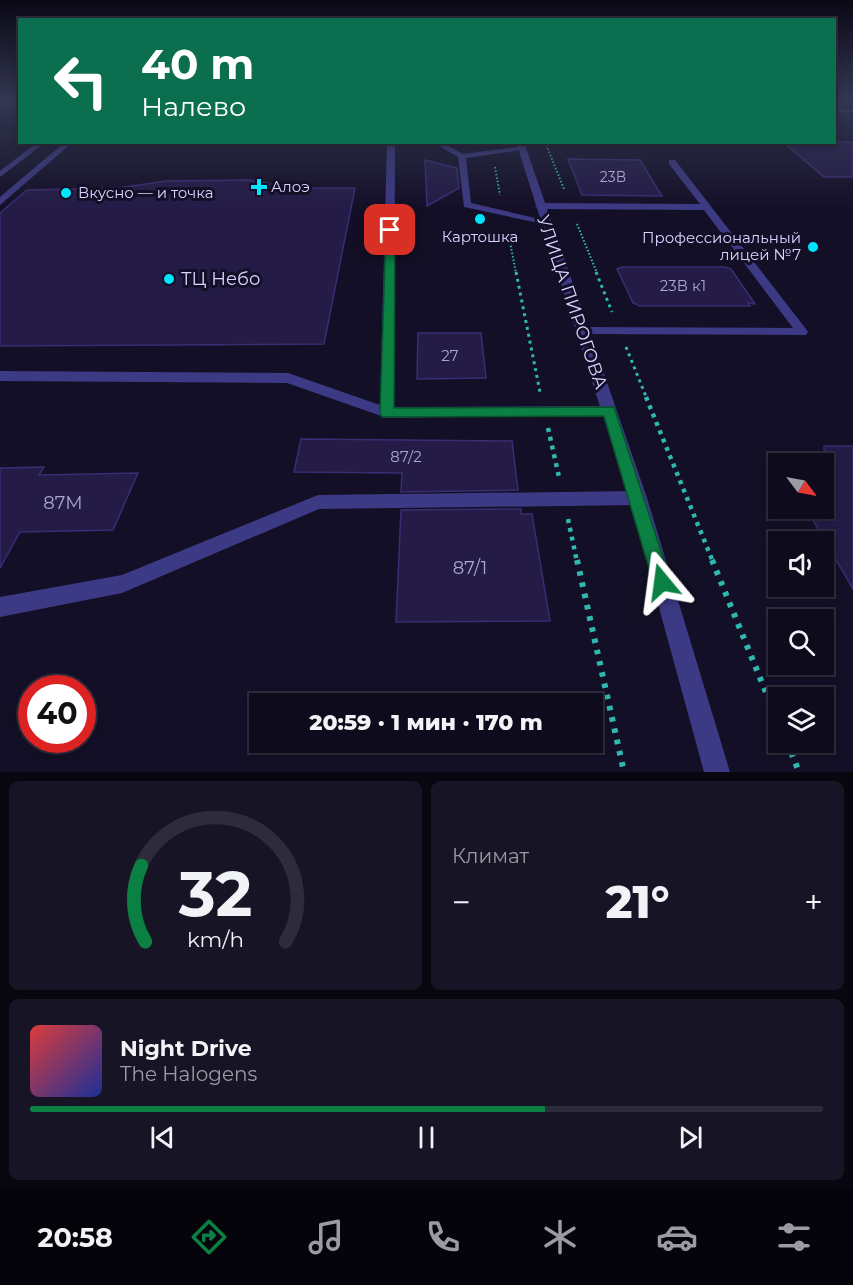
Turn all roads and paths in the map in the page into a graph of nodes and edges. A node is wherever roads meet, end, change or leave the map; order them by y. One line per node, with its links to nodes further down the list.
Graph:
1 (40, 144): 10 (lane)
2 (68, 144): 11 (lane)
3 (391, 144): 22 (lane)
4 (439, 144): 8 (lane)
5 (546, 144): 13 (path)
6 (521, 145): 7 (lane); 12 (street, УЛИЦА ПИРОГОВА)
7 (481, 153): 8 (lane); 15 (path)
8 (462, 156): 15 (lane)
9 (672, 162): 14 (lane)
10 (0, 175)
11 (0, 202)
12 (539, 206): 13 (lane); 16 (street, УЛИЦА ПИРОГОВА)
13 (570, 206): 14 (lane); 18 (path)
14 (706, 207): 18 (lane)
15 (504, 213): 16 (lane); 20 (path)
16 (544, 223): 17 (street, УЛИЦА ПИРОГОВА)
17 (581, 331): 18 (lane); 21 (street, УЛИЦА ПИРОГОВА)
18 (619, 331): 26 (path)
19 (0, 376): 22 (lane)
20 (544, 411): 21 (lane); 22 (lane); 24 (path)
21 (609, 411): 23 (street, УЛИЦА ПИРОГОВА)
22 (387, 413)
23 (638, 498): 24 (lane); 29 (street, УЛИЦА ПИРОГОВА)
24 (564, 499): 25 (lane); 28 (path)
25 (0, 607)
26 (768, 697)
27 (791, 753): 30 (path)
28 (624, 772)
29 (717, 772)
30 (799, 772)

